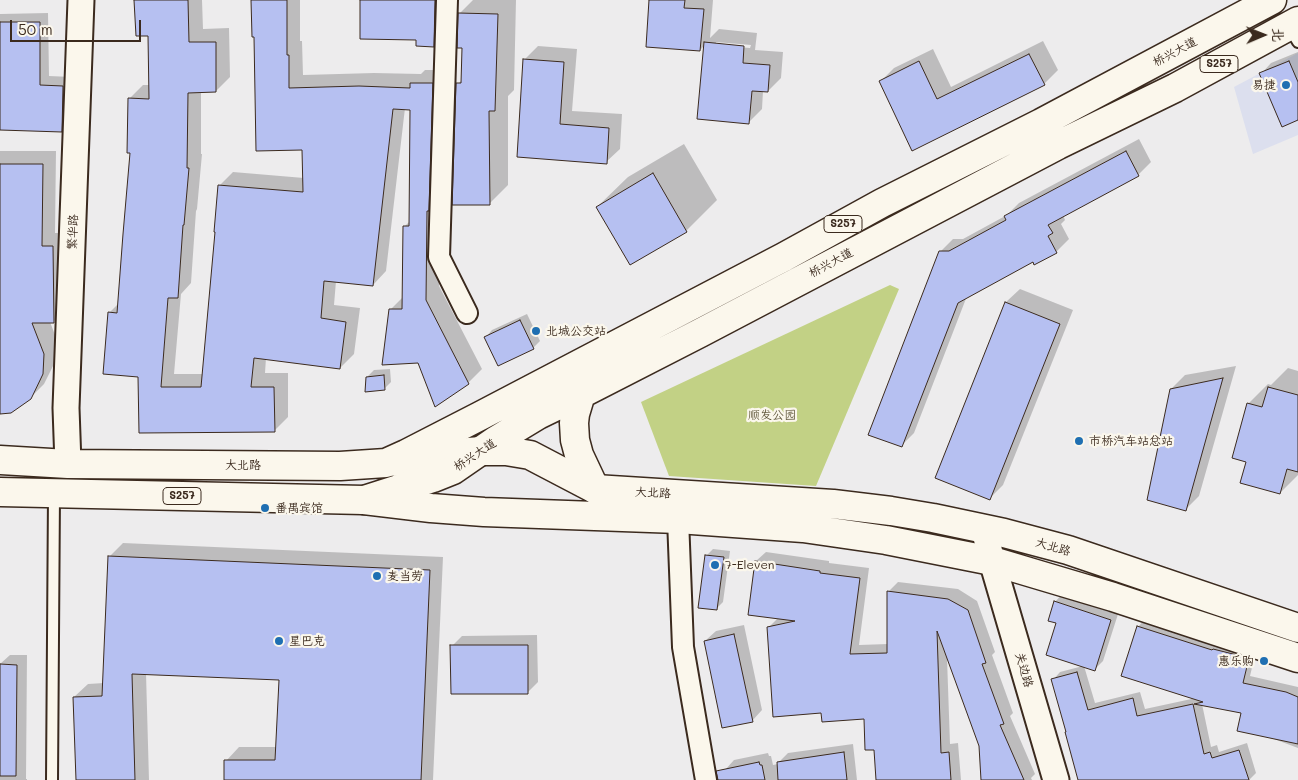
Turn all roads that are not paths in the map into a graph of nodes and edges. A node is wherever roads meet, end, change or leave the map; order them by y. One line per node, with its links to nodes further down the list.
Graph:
1 (82, 0): 10 (street, 繁华路)
2 (447, 0): 5 (street)
3 (1272, 0): 9 (main road, 桥兴大道 / S257)
4 (1295, 30): 6 (main road, 桥兴大道 / S257)
5 (467, 313)
6 (581, 394): 7 (main road, 桥兴大道 / S257); 11 (main road)
7 (481, 451): 9 (main road, 大北路); 11 (main road, 大北路); 14 (main road, 桥兴大道 / S257)
8 (0, 460): 10 (main road, 大北路 / S257)
9 (386, 463): 10 (main road, 大北路 / S257)
10 (68, 464)
11 (595, 489): 16 (main road, 大北路)
12 (0, 492): 13 (main road, 大北路 / S257)
13 (54, 493): 14 (main road, 大北路 / S257); 20 (lane)
14 (364, 500): 15 (main road, 大北路)
15 (678, 519): 17 (main road, 大北路); 21 (street)
16 (984, 529): 17 (street, 关边路); 18 (main road, 大北路)
17 (992, 561): 19 (main road, 大北路); 22 (street, 关边路)
18 (1298, 628)
19 (1298, 658)
20 (52, 780)
21 (706, 780)
22 (1056, 780)

